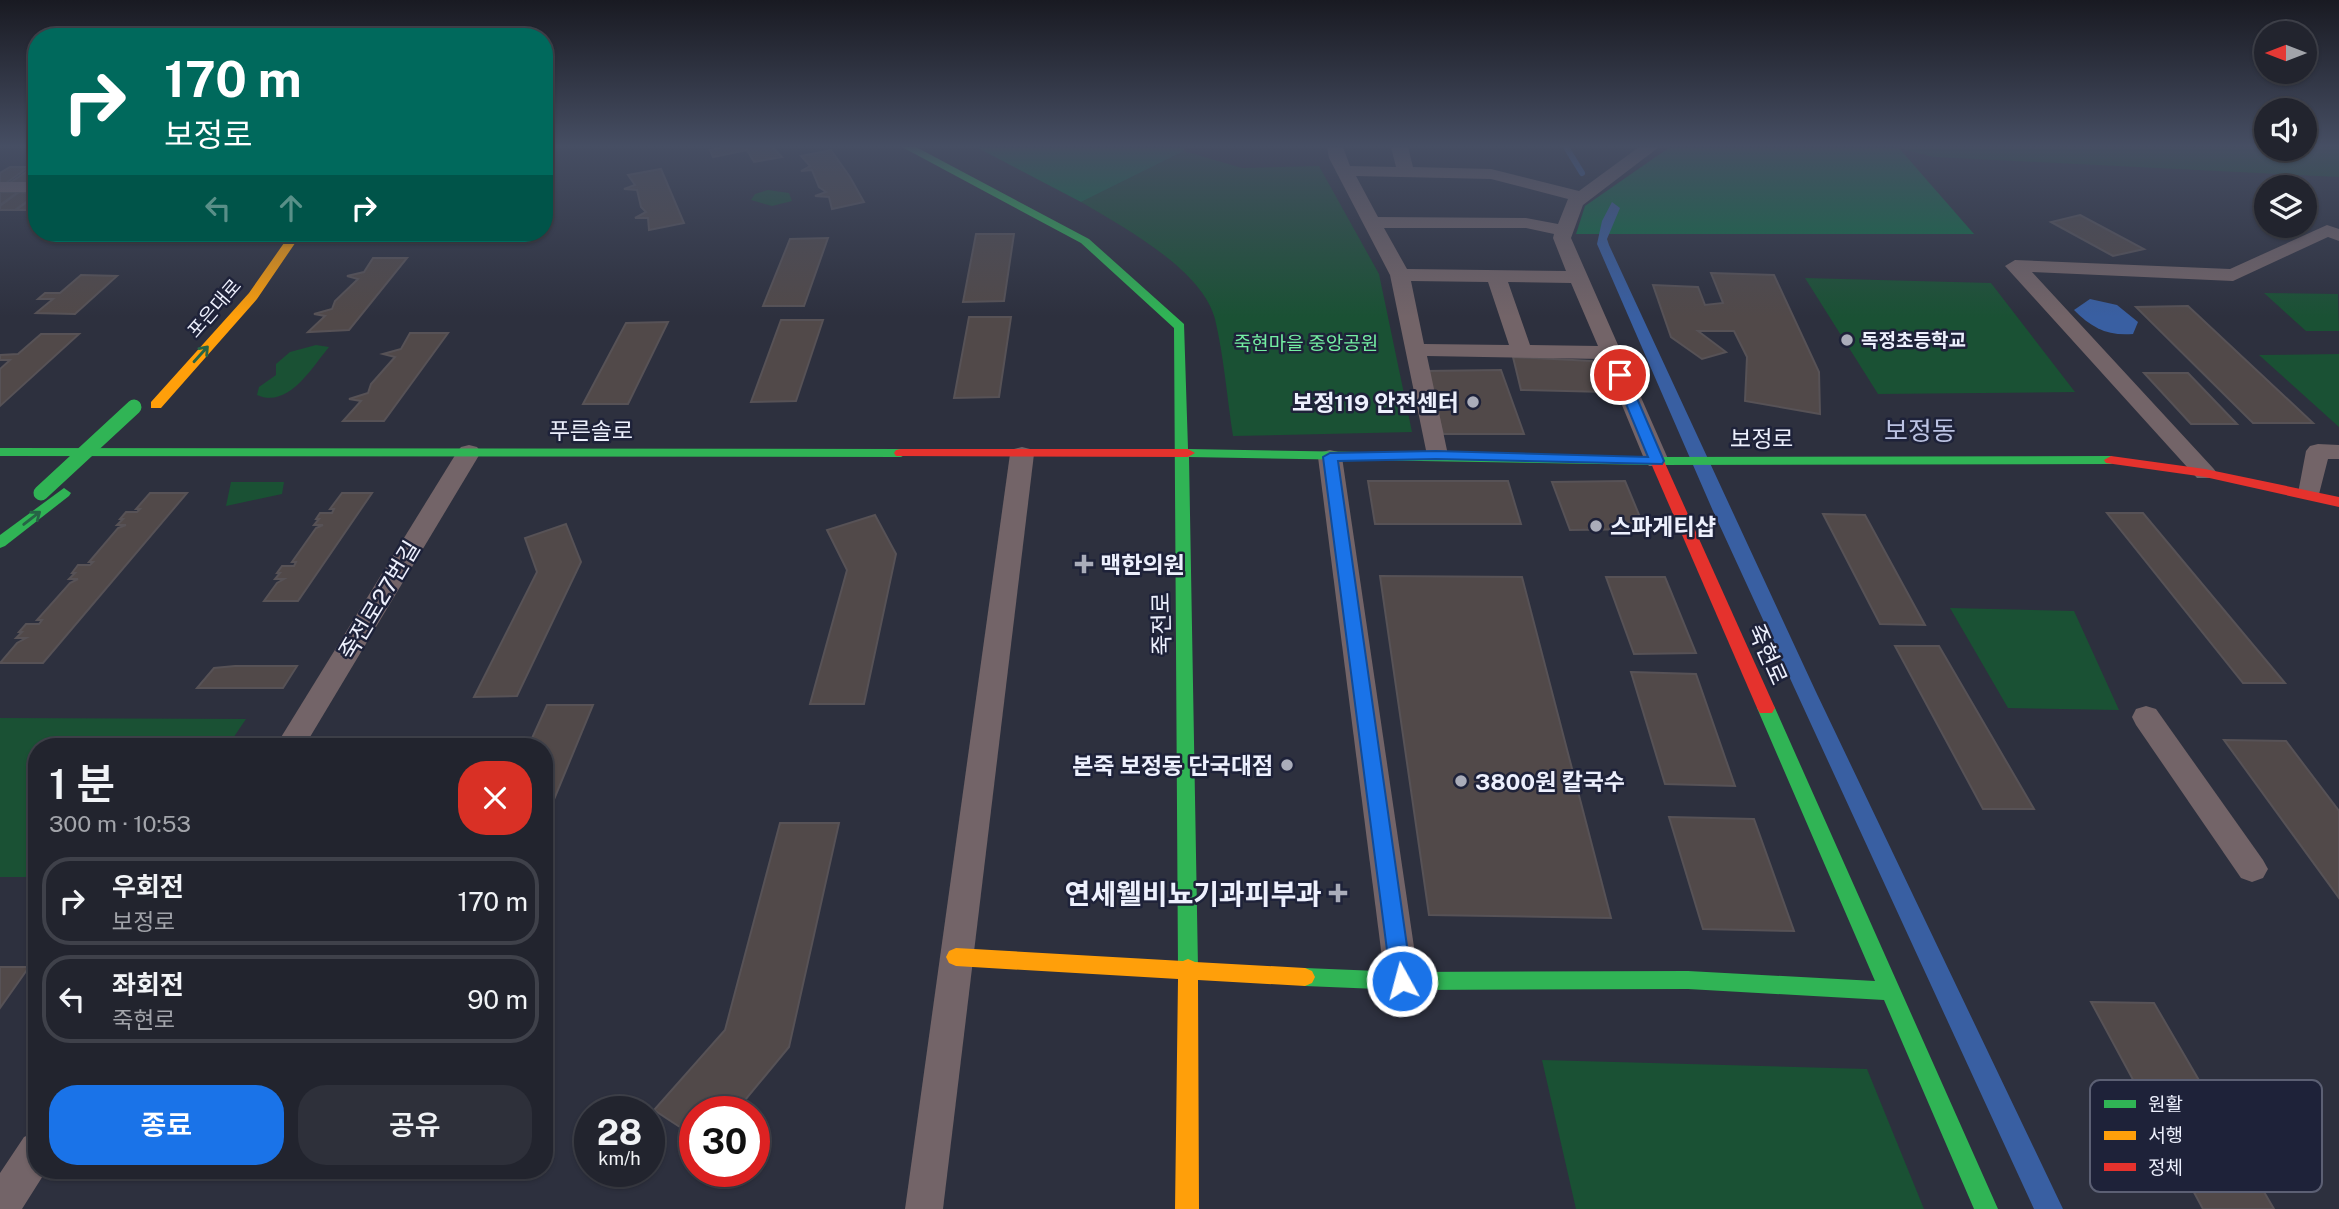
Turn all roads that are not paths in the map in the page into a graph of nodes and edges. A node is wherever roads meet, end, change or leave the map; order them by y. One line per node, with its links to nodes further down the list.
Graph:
1 (1013, 203): 20 (main road, 죽전로)
2 (1362, 203): 4 (street)
3 (1574, 203): 5 (street)
4 (1372, 222): 5 (street); 9 (street)
5 (1565, 230): 12 (street, 죽현로)
6 (2339, 235): 25 (street)
7 (270, 242): 10 (main road, 포은대로)
8 (290, 242): 29 (main road, 포은대로, one-way to 8)
9 (1401, 275): 11 (street); 14 (street)
10 (246, 276)
11 (1496, 276): 12 (street); 15 (street)
12 (1580, 278): 16 (street, 죽현로)
13 (232, 295): 28 (main road, 포은대로, bridge)
14 (1416, 350): 15 (street); 22 (street)
15 (1522, 352): 16 (street)
16 (1611, 353): 24 (street, 죽현로)
17 (0, 452): 18 (main road, 푸른솔로)
18 (469, 452): 21 (main road, 푸른솔로); 31 (street, 죽전로27번길)
19 (2339, 452): 26 (street)
20 (1181, 453): 21 (main road, 푸른솔로); 23 (main road, 보정로); 34 (main road, 죽전로)
21 (1022, 454): 33 (street)
22 (1436, 455): 23 (main road, 보정로); 24 (main road, 보정로)
23 (1330, 457): 35 (street)
24 (1657, 461): 25 (main road, 보정로); 36 (main road, 죽현로)
25 (2205, 473): 26 (main road, 보정로)
26 (2310, 494): 27 (main road, 보정로)
27 (2339, 502)
28 (0, 524)
29 (0, 543)
30 (2146, 717): 32 (street)
31 (294, 738)
32 (2252, 869)
33 (956, 957): 34 (main road); 39 (street)
34 (1188, 972): 35 (main road); 40 (main road, 죽전로)
35 (1402, 981): 36 (main road)
36 (1891, 991): 41 (main road, 죽현로)
37 (28, 1164): 38 (street)
38 (0, 1208)
39 (923, 1209)
40 (1187, 1209)
41 (1986, 1209)

